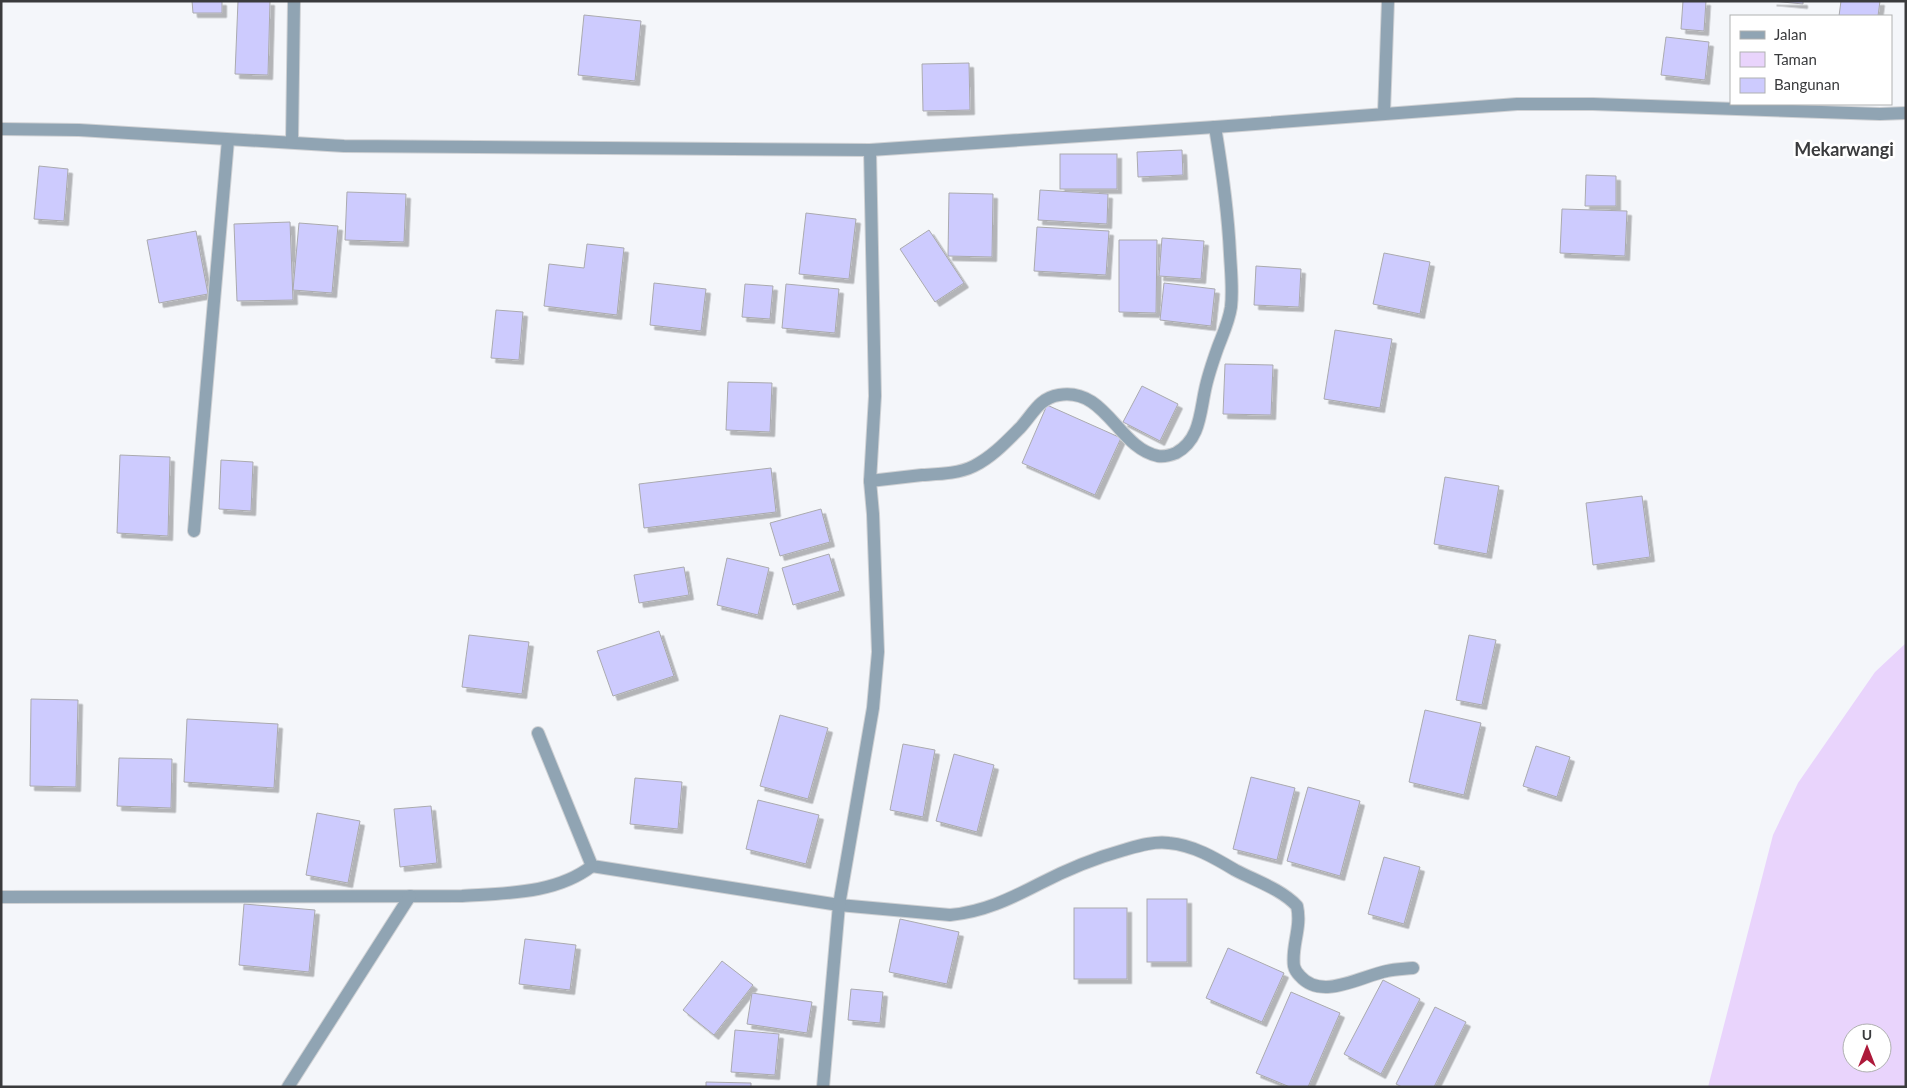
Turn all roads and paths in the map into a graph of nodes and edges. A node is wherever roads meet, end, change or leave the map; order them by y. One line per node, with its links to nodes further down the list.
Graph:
1 (294, 1): 8 (street)
2 (1388, 1): 3 (street)
3 (1384, 113): 4 (street); 5 (street)
4 (1906, 113)
5 (1215, 127): 9 (street); 10 (street)
6 (1, 129): 7 (street)
7 (228, 140): 8 (street); 11 (street)
8 (292, 142): 9 (street)
9 (870, 150): 10 (street)
10 (870, 481): 16 (street)
11 (194, 531)
12 (538, 733): 13 (street)
13 (592, 866): 14 (street); 16 (street)
14 (410, 896): 15 (street); 18 (street)
15 (1, 897)
16 (838, 905): 17 (street); 19 (street)
17 (1413, 968)
18 (288, 1087)
19 (823, 1087)

